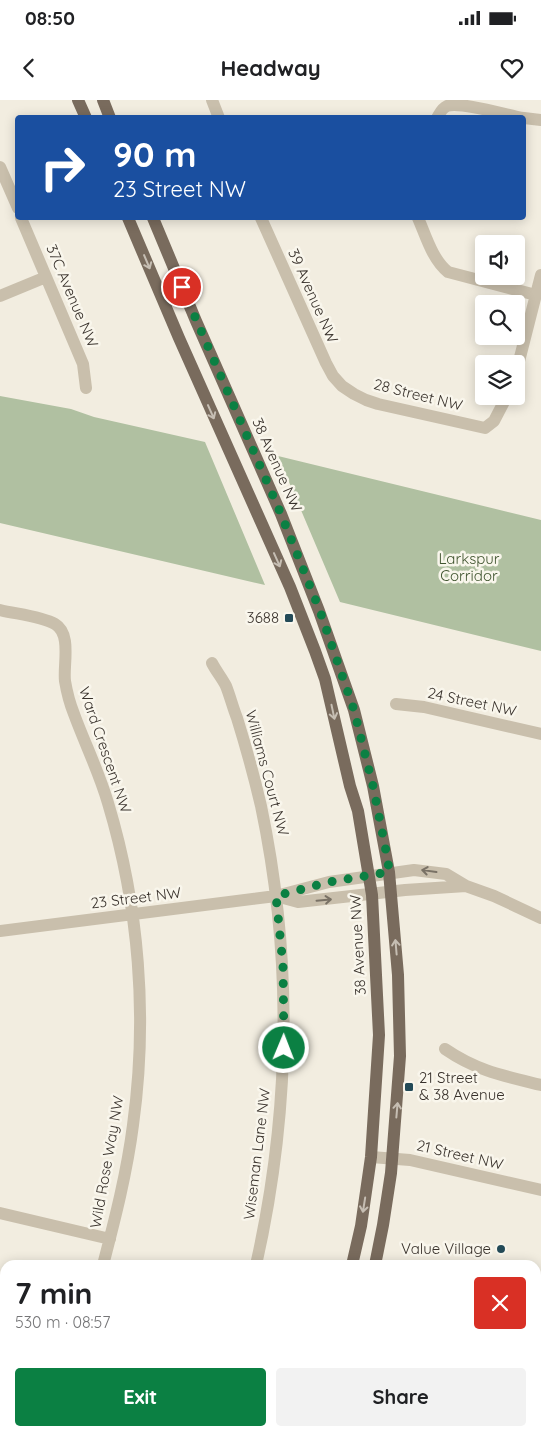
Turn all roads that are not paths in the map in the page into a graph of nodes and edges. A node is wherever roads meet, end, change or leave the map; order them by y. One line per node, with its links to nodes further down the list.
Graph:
1 (78, 100): 5 (main road)
2 (103, 100): 6 (main road)
3 (212, 100): 7 (street)
4 (440, 113): 8 (street)
5 (85, 115)
6 (109, 115)
7 (218, 115)
8 (509, 115)
9 (526, 118): 10 (street)
10 (541, 120)
11 (0, 167): 12 (street)
12 (15, 201)
13 (23, 220): 19 (street, 37C Avenue NW)
14 (129, 220): 31 (main road, 38 Avenue NW, one-way to 31)
15 (154, 220): 30 (main road, 38 Avenue NW)
16 (262, 220): 23 (street, 39 Avenue NW)
17 (419, 220): 20 (street)
18 (541, 274): 20 (street)
19 (46, 277): 21 (street); 24 (street, 37C Avenue NW)
20 (536, 295): 22 (street)
21 (0, 296)
22 (520, 355)
23 (342, 386): 25 (street, 28 Street NW)
24 (86, 388)
25 (503, 405)
26 (0, 610): 36 (street, Ward Crescent NW)
27 (212, 663): 35 (street, Williams Court NW)
28 (396, 704): 29 (street, 24 Street NW)
29 (541, 734)
30 (389, 872): 31 (street, 23 Street NW); 32 (street, 23 Street NW, one-way to 30); 33 (main road, 38 Avenue NW)
31 (370, 875): 34 (main road, 38 Avenue NW); 35 (street, 23 Street NW)
32 (466, 886): 33 (street, 23 Street NW); 37 (street, 23 Street NW)
33 (391, 892): 34 (street, 23 Street NW); 42 (main road, 38 Avenue NW, one-way to 33)
34 (372, 895): 35 (street, 23 Street NW, one-way to 34); 41 (main road, 38 Avenue NW)
35 (276, 896): 36 (street, 23 Street NW); 47 (street, Wiseman Lane NW)
36 (132, 915): 38 (street, 23 Street NW); 45 (street, Wild Rose Way NW)
37 (541, 918)
38 (0, 931)
39 (445, 1049): 40 (street)
40 (541, 1085)
41 (371, 1157): 42 (street, 21 Street NW); 48 (main road, 38 Avenue NW, one-way to 48)
42 (393, 1158): 43 (street, 21 Street NW); 49 (main road, 38 Avenue NW)
43 (541, 1190)
44 (0, 1213): 45 (street)
45 (110, 1239): 46 (street, Wild Rose Way NW)
46 (104, 1260)
47 (257, 1260)
48 (353, 1260)
49 (375, 1260)

